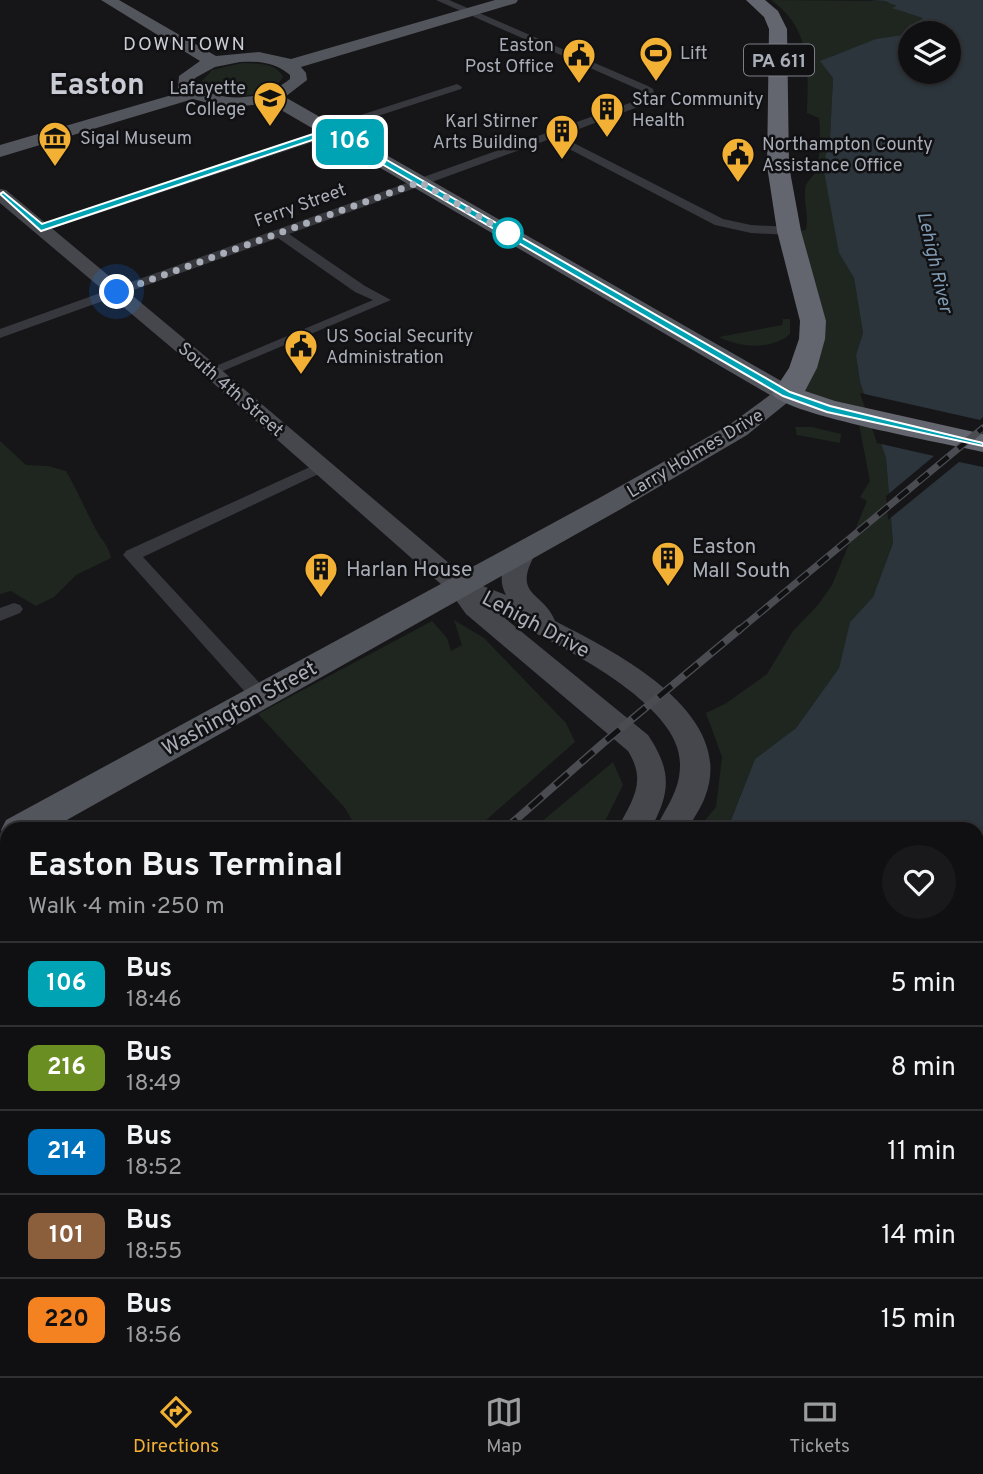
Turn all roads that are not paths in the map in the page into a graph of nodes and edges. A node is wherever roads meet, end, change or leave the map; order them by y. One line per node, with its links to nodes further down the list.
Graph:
1 (108, 0): 6 (main road)
2 (441, 0): 5 (street)
3 (511, 0): 5 (main road)
4 (755, 0): 17 (highway, Larry Holmes Drive / PA 611)
5 (469, 12): 7 (main road); 12 (street, Ferry Street)
6 (214, 62): 7 (main road); 9 (main road)
7 (290, 65): 10 (main road)
8 (457, 87): 11 (street)
9 (193, 94): 10 (main road); 13 (main road)
10 (272, 97): 11 (main road)
11 (331, 131): 14 (main road); 16 (street)
12 (550, 135): 14 (street, Ferry Street); 17 (street)
13 (0, 150)
14 (420, 182): 18 (street, Ferry Street); 22 (main road)
15 (0, 194): 16 (street, South 4th Street)
16 (41, 228): 19 (street, South 4th Street)
17 (789, 231): 22 (highway, Larry Holmes Drive / PA 611)
18 (279, 233): 19 (street, Ferry Street); 21 (street)
19 (117, 292): 20 (street, Ferry Street); 21 (street, South 4th Street)
20 (0, 334)
21 (211, 371): 24 (street, South 4th Street)
22 (786, 394): 23 (highway); 25 (main road, Larry Holmes Drive)
23 (983, 443)
24 (321, 467): 26 (street, South 4th Street); 28 (street)
25 (524, 551): 26 (main road, Larry Holmes Drive); 27 (street)
26 (460, 587): 27 (street, Lehigh Drive); 28 (main road, Washington Street); 30 (street, Lehigh Drive)
27 (566, 639): 31 (street, Lehigh Drive)
28 (261, 696): 29 (main road, Washington Street)
29 (33, 822)
30 (637, 822)
31 (675, 822)

